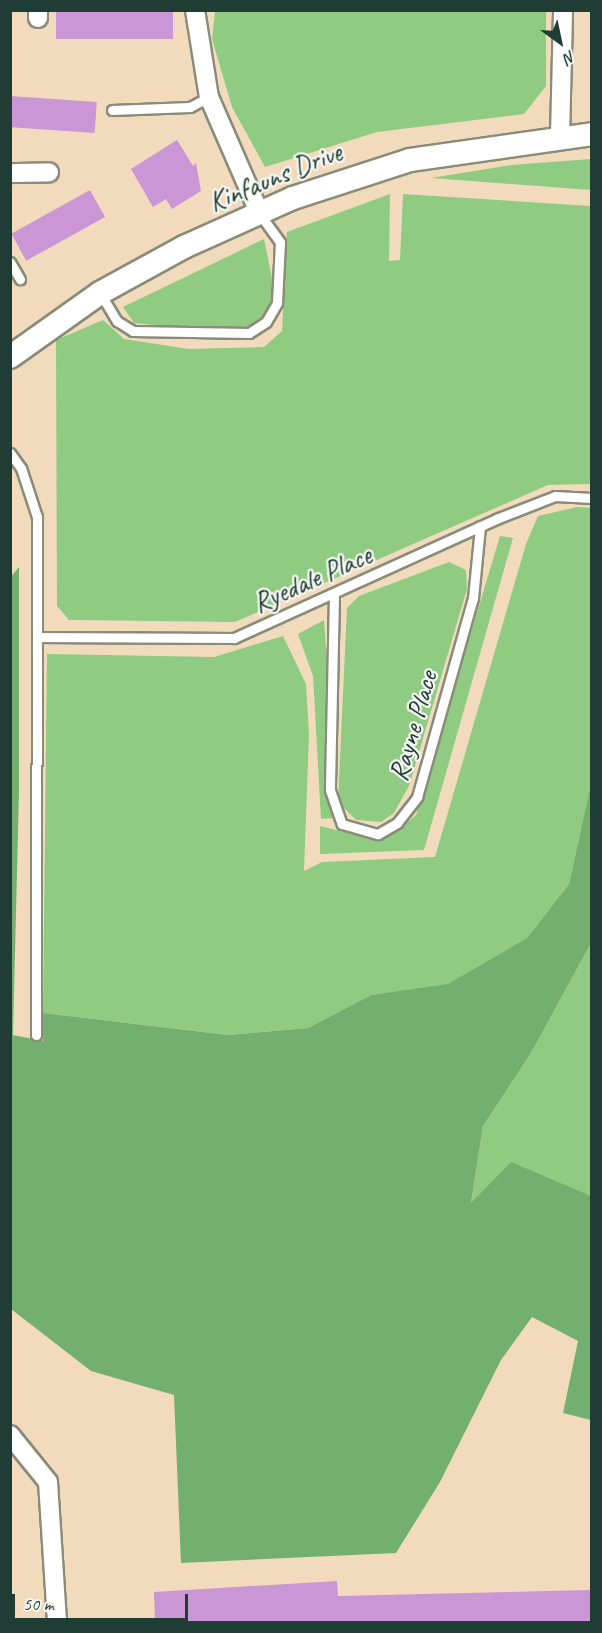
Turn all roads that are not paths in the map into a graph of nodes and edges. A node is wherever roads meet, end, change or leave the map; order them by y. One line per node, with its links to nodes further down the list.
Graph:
1 (195, 10): 3 (street)
2 (563, 10): 6 (street)
3 (209, 97): 4 (lane); 9 (street)
4 (112, 110)
5 (591, 134): 6 (street, Kinfauns Drive)
6 (560, 136): 9 (street, Kinfauns Drive)
7 (49, 172): 8 (street)
8 (10, 173)
9 (259, 212): 12 (street, Kinfauns Drive); 12 (lane)
10 (10, 262): 11 (lane)
11 (20, 279)
12 (100, 293): 13 (street, Kinfauns Drive)
13 (10, 357)
14 (10, 453): 18 (lane)
15 (591, 498): 16 (lane, Ryedale Place)
16 (480, 526): 17 (lane, Ryedale Place); 17 (lane, Rayne Place)
17 (334, 595): 18 (lane, Ryedale Place)
18 (37, 637): 19 (lane)
19 (36, 1035)
20 (10, 1435): 21 (street)
21 (57, 1623)

